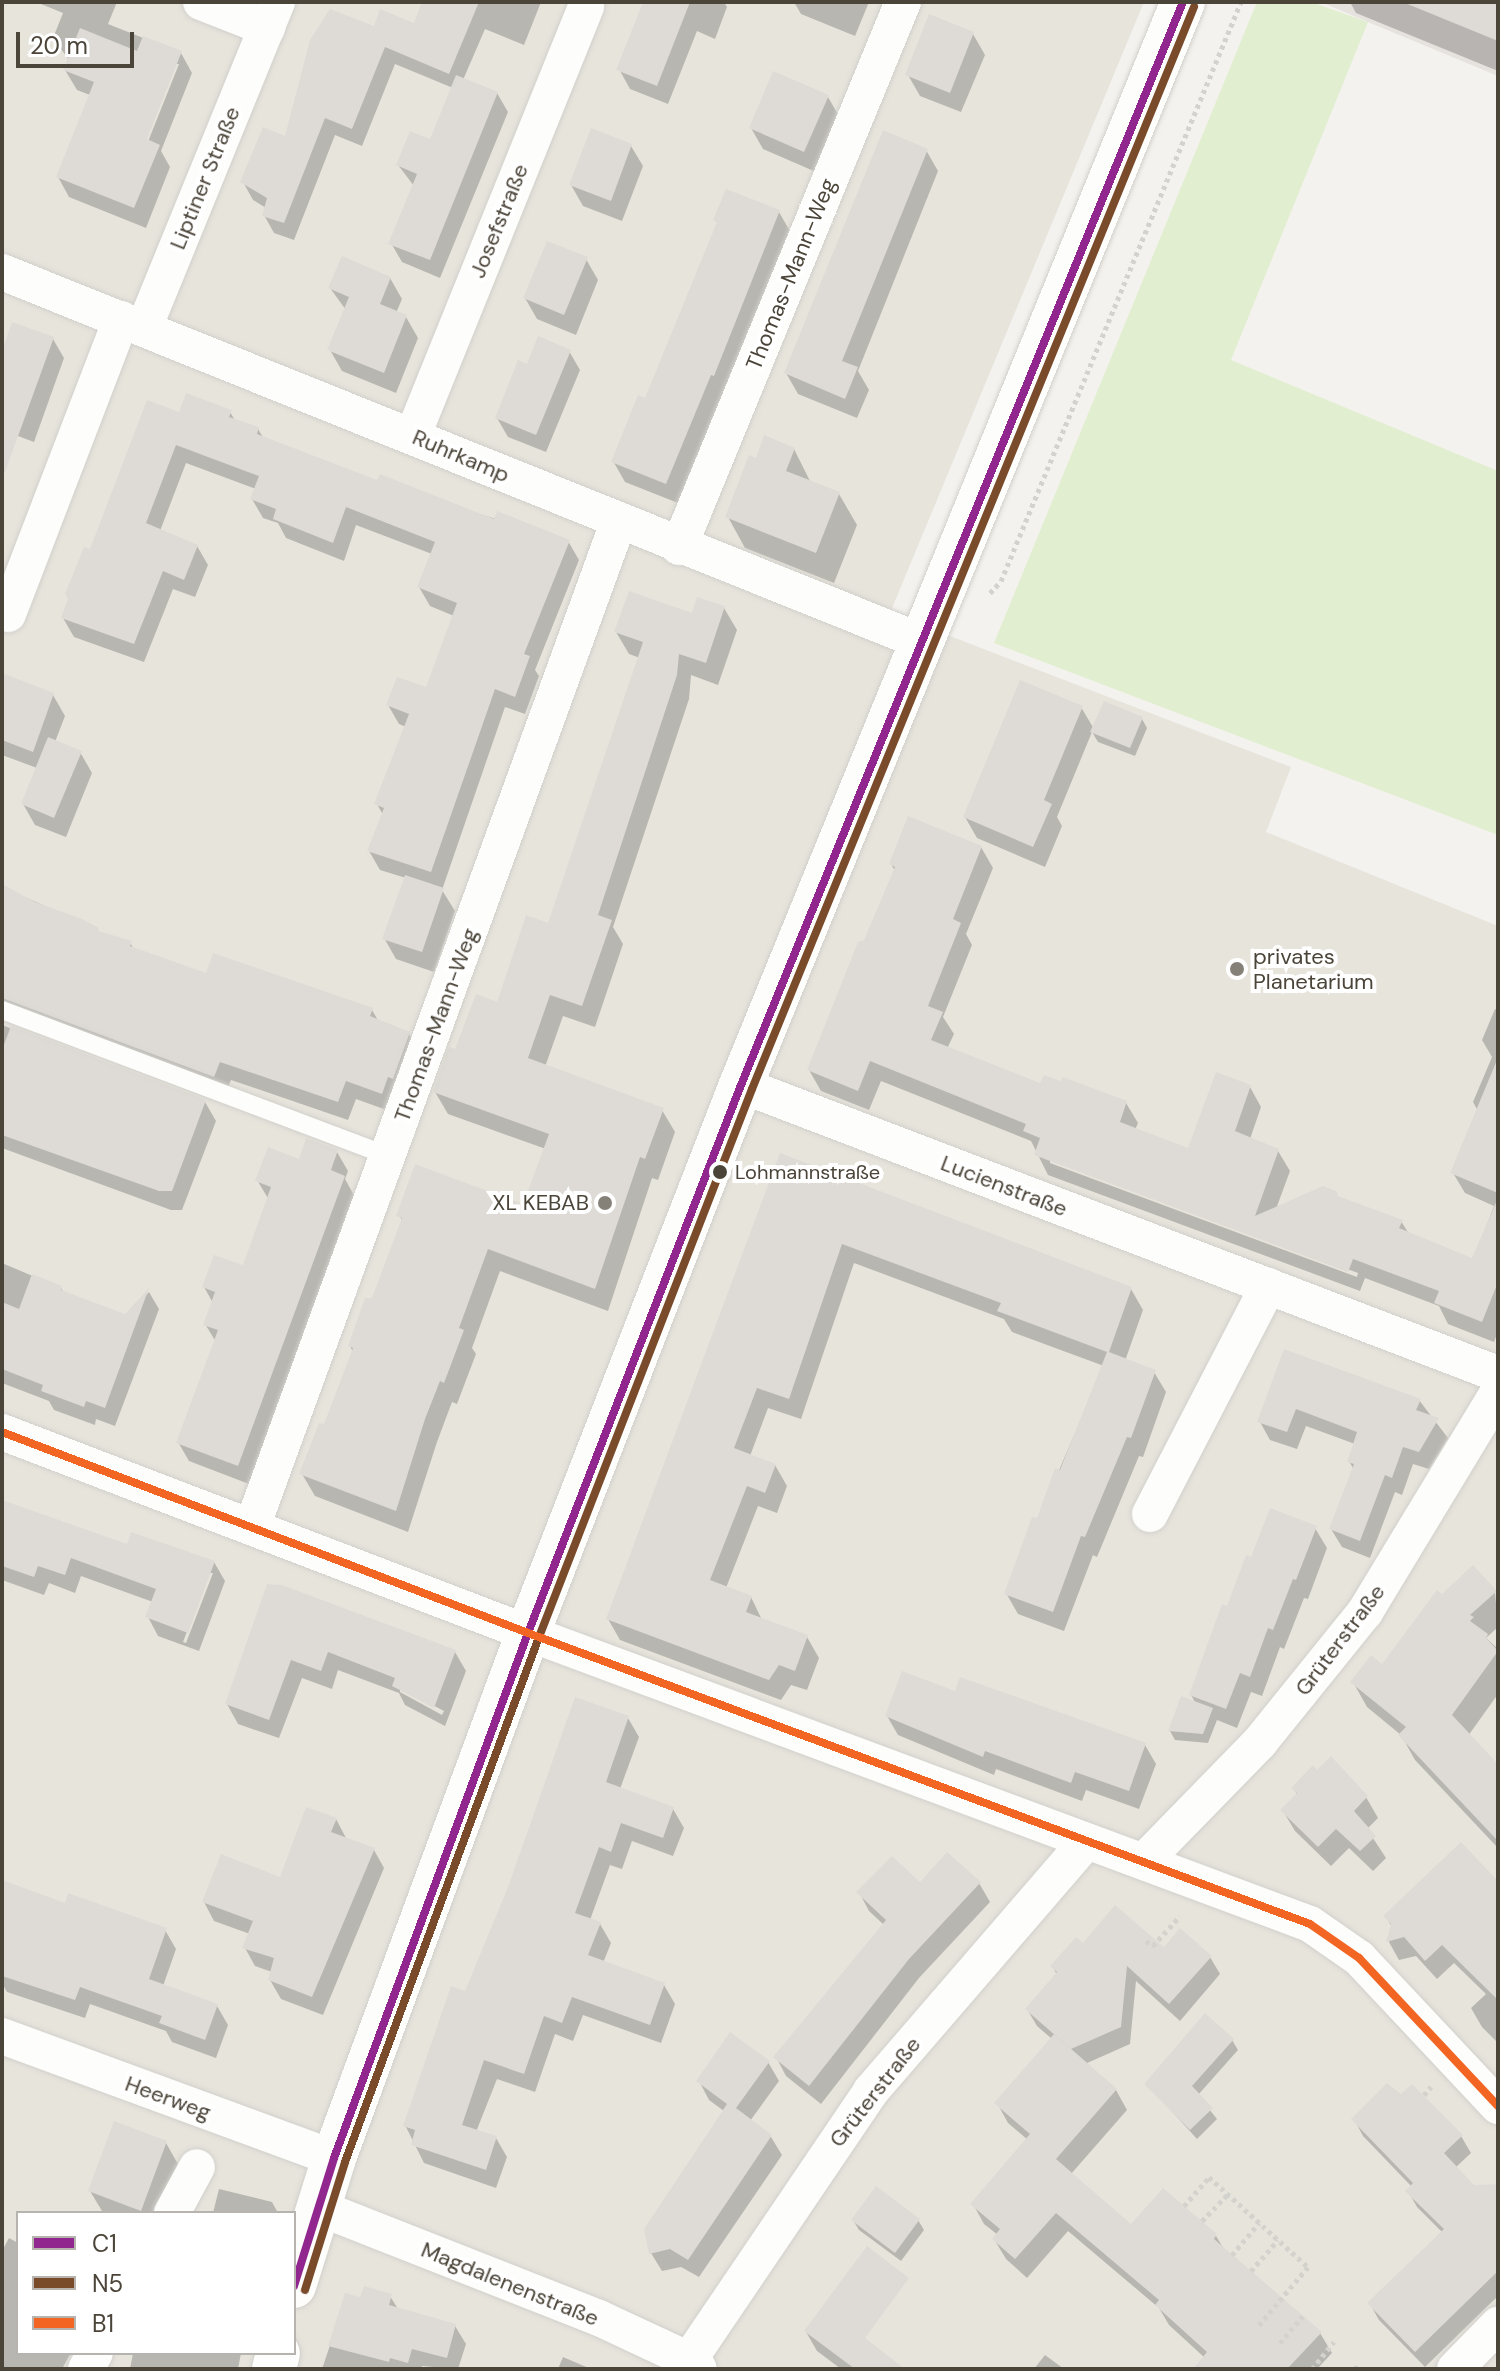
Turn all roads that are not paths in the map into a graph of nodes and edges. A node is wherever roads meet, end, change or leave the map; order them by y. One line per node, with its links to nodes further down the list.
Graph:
1 (201, 2): 5 (street, Liptiner Straße)
2 (903, 2): 10 (street, Thomas-Mann-Weg)
3 (1183, 2): 12 (street)
4 (586, 7): 8 (street, Josefstraße)
5 (272, 15): 7 (street, Liptiner Straße)
6 (2, 272): 7 (street, Ruhrkamp)
7 (132, 324): 8 (street, Ruhrkamp); 11 (street, Liptiner Straße)
8 (413, 435): 9 (street, Ruhrkamp)
9 (618, 523): 10 (street, Ruhrkamp); 15 (street, Thomas-Mann-Weg)
10 (679, 547): 12 (street, Ruhrkamp)
11 (8, 614)
12 (920, 641): 14 (street)
13 (2, 1010): 15 (lane)
14 (741, 1085): 16 (street, Lucienstraße); 22 (street)
15 (388, 1156): 21 (street, Thomas-Mann-Weg)
16 (1268, 1286): 17 (street, Lucienstraße); 20 (street)
17 (1498, 1374)
18 (1498, 1392): 24 (street, Grüterstraße)
19 (2, 1432): 21 (street)
20 (1150, 1514)
21 (252, 1527): 22 (street)
22 (528, 1633): 23 (street); 27 (street)
23 (1086, 1842): 24 (street); 33 (street, Grüterstraße)
24 (1145, 1860): 26 (street)
25 (2, 2036): 27 (street, Heerweg)
26 (1498, 2106)
27 (334, 2158): 29 (street)
28 (197, 2167): 30 (street)
29 (317, 2207): 31 (street); 33 (street, Magdalenenstraße)
30 (173, 2211)
31 (296, 2279)
32 (1498, 2325): 34 (street)
33 (694, 2365)
34 (1455, 2369)

